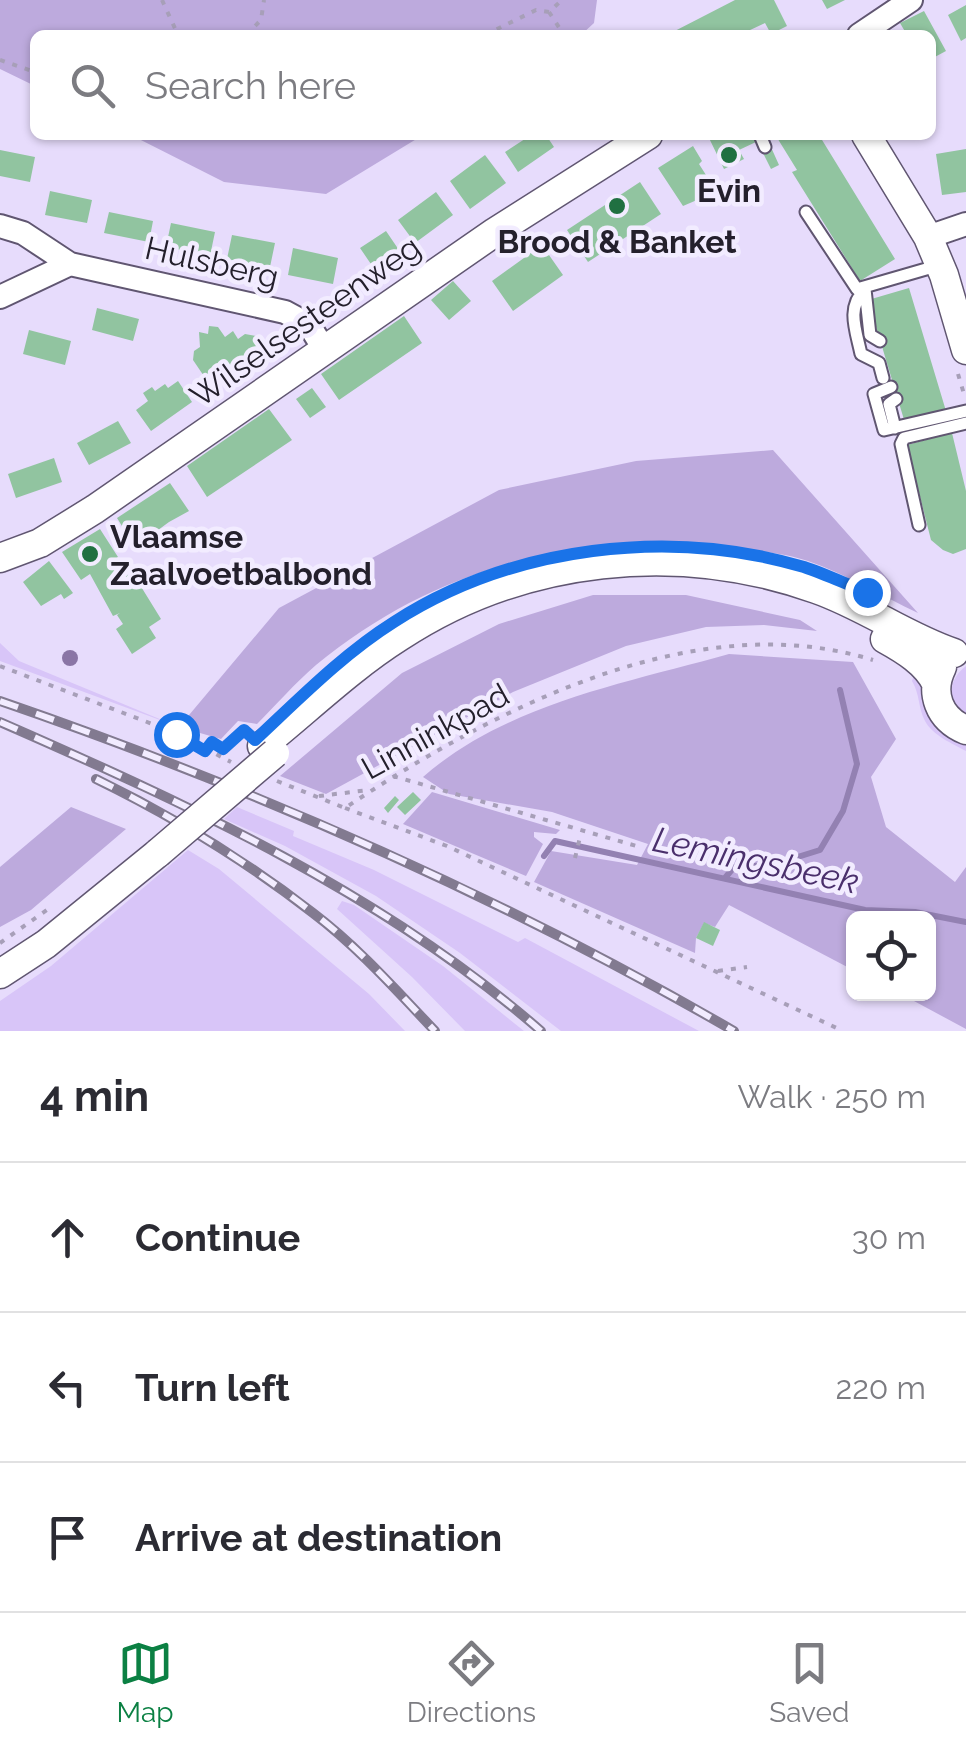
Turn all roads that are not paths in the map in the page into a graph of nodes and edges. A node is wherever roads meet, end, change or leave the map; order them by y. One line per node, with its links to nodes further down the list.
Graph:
1 (910, 0): 2 (street)
2 (866, 30)
3 (640, 140): 14 (street, Wilselsesteenweg)
4 (869, 140): 8 (street)
5 (806, 212): 11 (lane)
6 (966, 224): 8 (street)
7 (0, 226): 9 (street, Hulsberg)
8 (928, 237): 10 (street)
9 (70, 264): 12 (street); 14 (street, Hulsberg)
10 (940, 265): 11 (lane); 15 (street)
11 (865, 288): 13 (lane); 16 (lane)
12 (0, 298)
13 (880, 341)
14 (324, 349): 19 (street, Wilselsesteenweg)
15 (966, 350)
16 (966, 410)
17 (966, 423): 18 (lane)
18 (919, 524)
19 (0, 558)
20 (960, 650): 21 (street); 23 (street)
21 (936, 683): 22 (street); 23 (street)
22 (966, 730)
23 (258, 754): 24 (street, bridge)
24 (154, 850): 25 (street); 26 (street)
25 (0, 959)
26 (0, 974)

